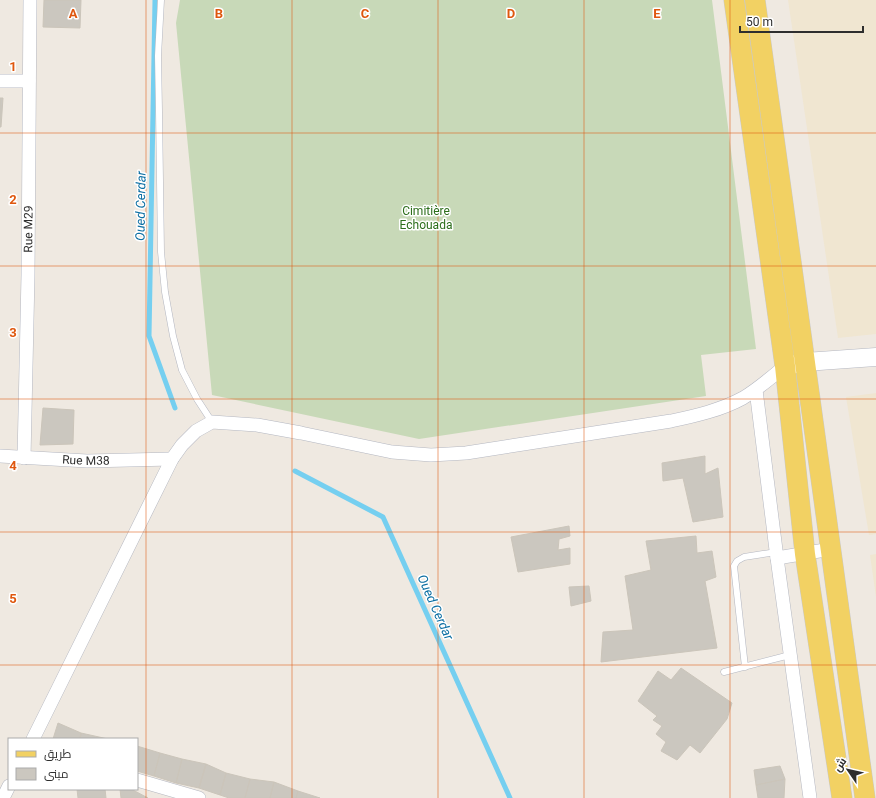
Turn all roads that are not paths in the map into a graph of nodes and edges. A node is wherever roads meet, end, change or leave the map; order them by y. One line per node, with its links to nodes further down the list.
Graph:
1 (30, 0): 6 (street, Rue M29)
2 (161, 0): 11 (lane)
3 (734, 0): 9 (main road)
4 (755, 0): 8 (main road)
5 (0, 81): 6 (street)
6 (28, 81): 13 (street, Rue M29)
7 (876, 357): 8 (main road)
8 (805, 362): 9 (main road); 15 (main road)
9 (785, 366): 10 (street); 16 (main road)
10 (756, 390): 11 (street); 17 (street)
11 (212, 422): 14 (street)
12 (0, 456): 13 (street, Rue M38)
13 (24, 458): 14 (street, Rue M38)
14 (172, 459): 21 (street)
15 (831, 549): 16 (street); 28 (main road)
16 (805, 554): 17 (street); 27 (main road)
17 (776, 555): 18 (street); 19 (lane)
18 (790, 655): 19 (lane); 26 (street)
19 (746, 667): 20 (lane)
20 (724, 672)
21 (33, 738)
22 (138, 780): 25 (street)
23 (8, 788): 24 (street)
24 (2, 798)
25 (199, 798)
26 (810, 798)
27 (842, 798)
28 (865, 798)

